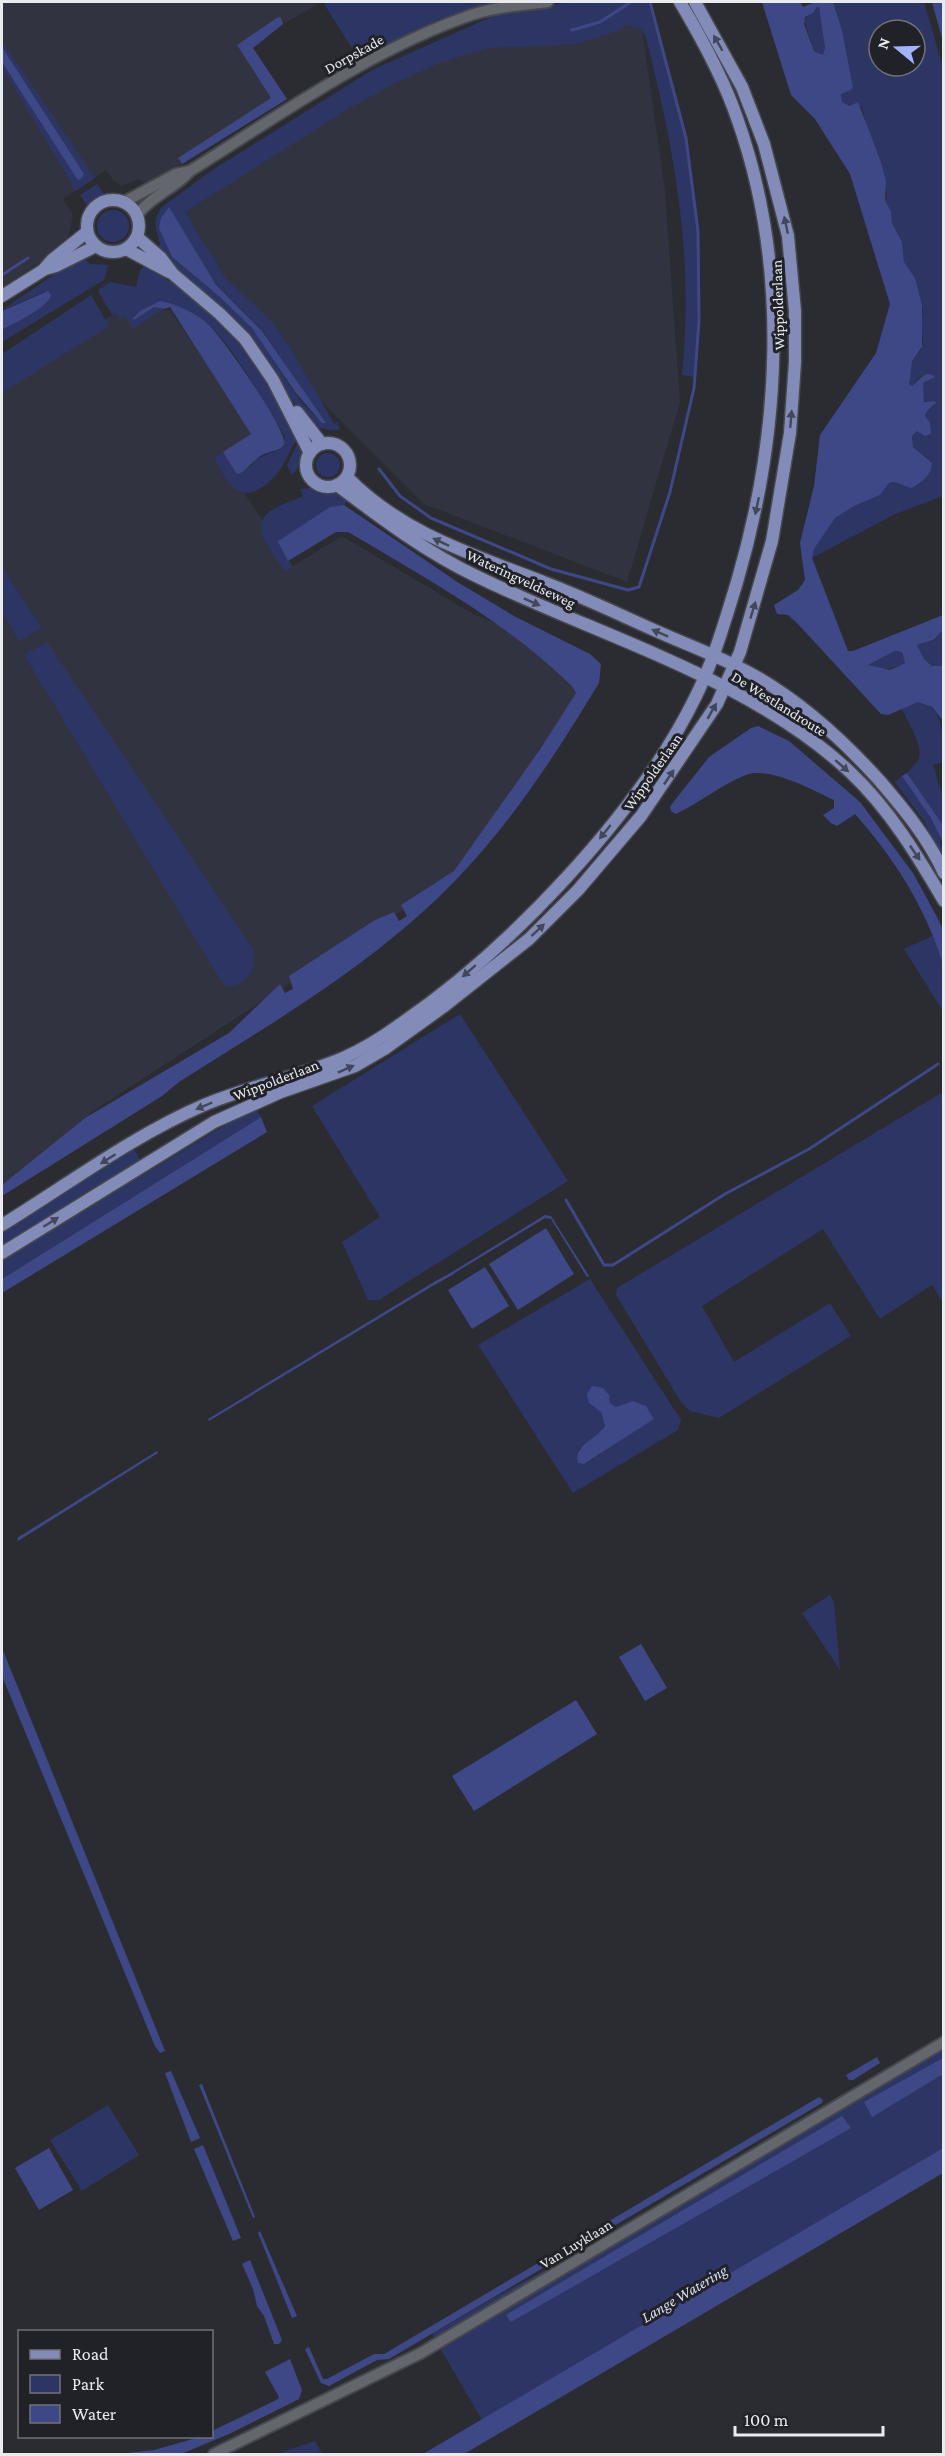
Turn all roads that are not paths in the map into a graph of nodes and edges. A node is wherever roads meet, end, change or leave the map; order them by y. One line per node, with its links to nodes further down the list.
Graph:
1 (548, 2): 4 (street, Dorpskade)
2 (680, 2): 18 (main road, Wippolderlaan, one-way to 18)
3 (695, 2): 19 (main road, Wippolderlaan, one-way to 3)
4 (190, 171): 5 (street, Dorpskade); 6 (street, Dorpskade)
5 (124, 202): 6 (main road); 7 (main road)
6 (137, 215): 8 (main road)
7 (87, 232): 9 (main road); 11 (main road)
8 (137, 237): 10 (main road); 12 (main road)
9 (96, 246): 10 (main road); 11 (main road)
10 (126, 249): 12 (main road)
11 (45, 269): 13 (main road)
12 (173, 274): 14 (main road)
13 (2, 296)
14 (273, 380): 15 (main road); 16 (main road)
15 (322, 444): 16 (main road); 17 (main road)
16 (310, 453): 17 (main road)
17 (342, 481): 18 (main road, Wateringveldseweg, one-way to 17); 20 (main road, Wateringveldseweg, one-way to 20)
18 (714, 656): 19 (main road, De Westlandroute); 20 (main road, Wippolderlaan)
19 (735, 665): 21 (main road, Wippolderlaan); 22 (main road, De Westlandroute)
20 (705, 677): 21 (main road, De Westlandroute); 24 (main road, Wippolderlaan, one-way to 24)
21 (725, 687): 23 (main road, De Westlandroute, one-way to 23); 25 (main road, Wippolderlaan, one-way to 21)
22 (944, 873)
23 (944, 902)
24 (2, 1225)
25 (2, 1253)
26 (944, 2042): 27 (street, Van Luyklaan)
27 (214, 2454)

